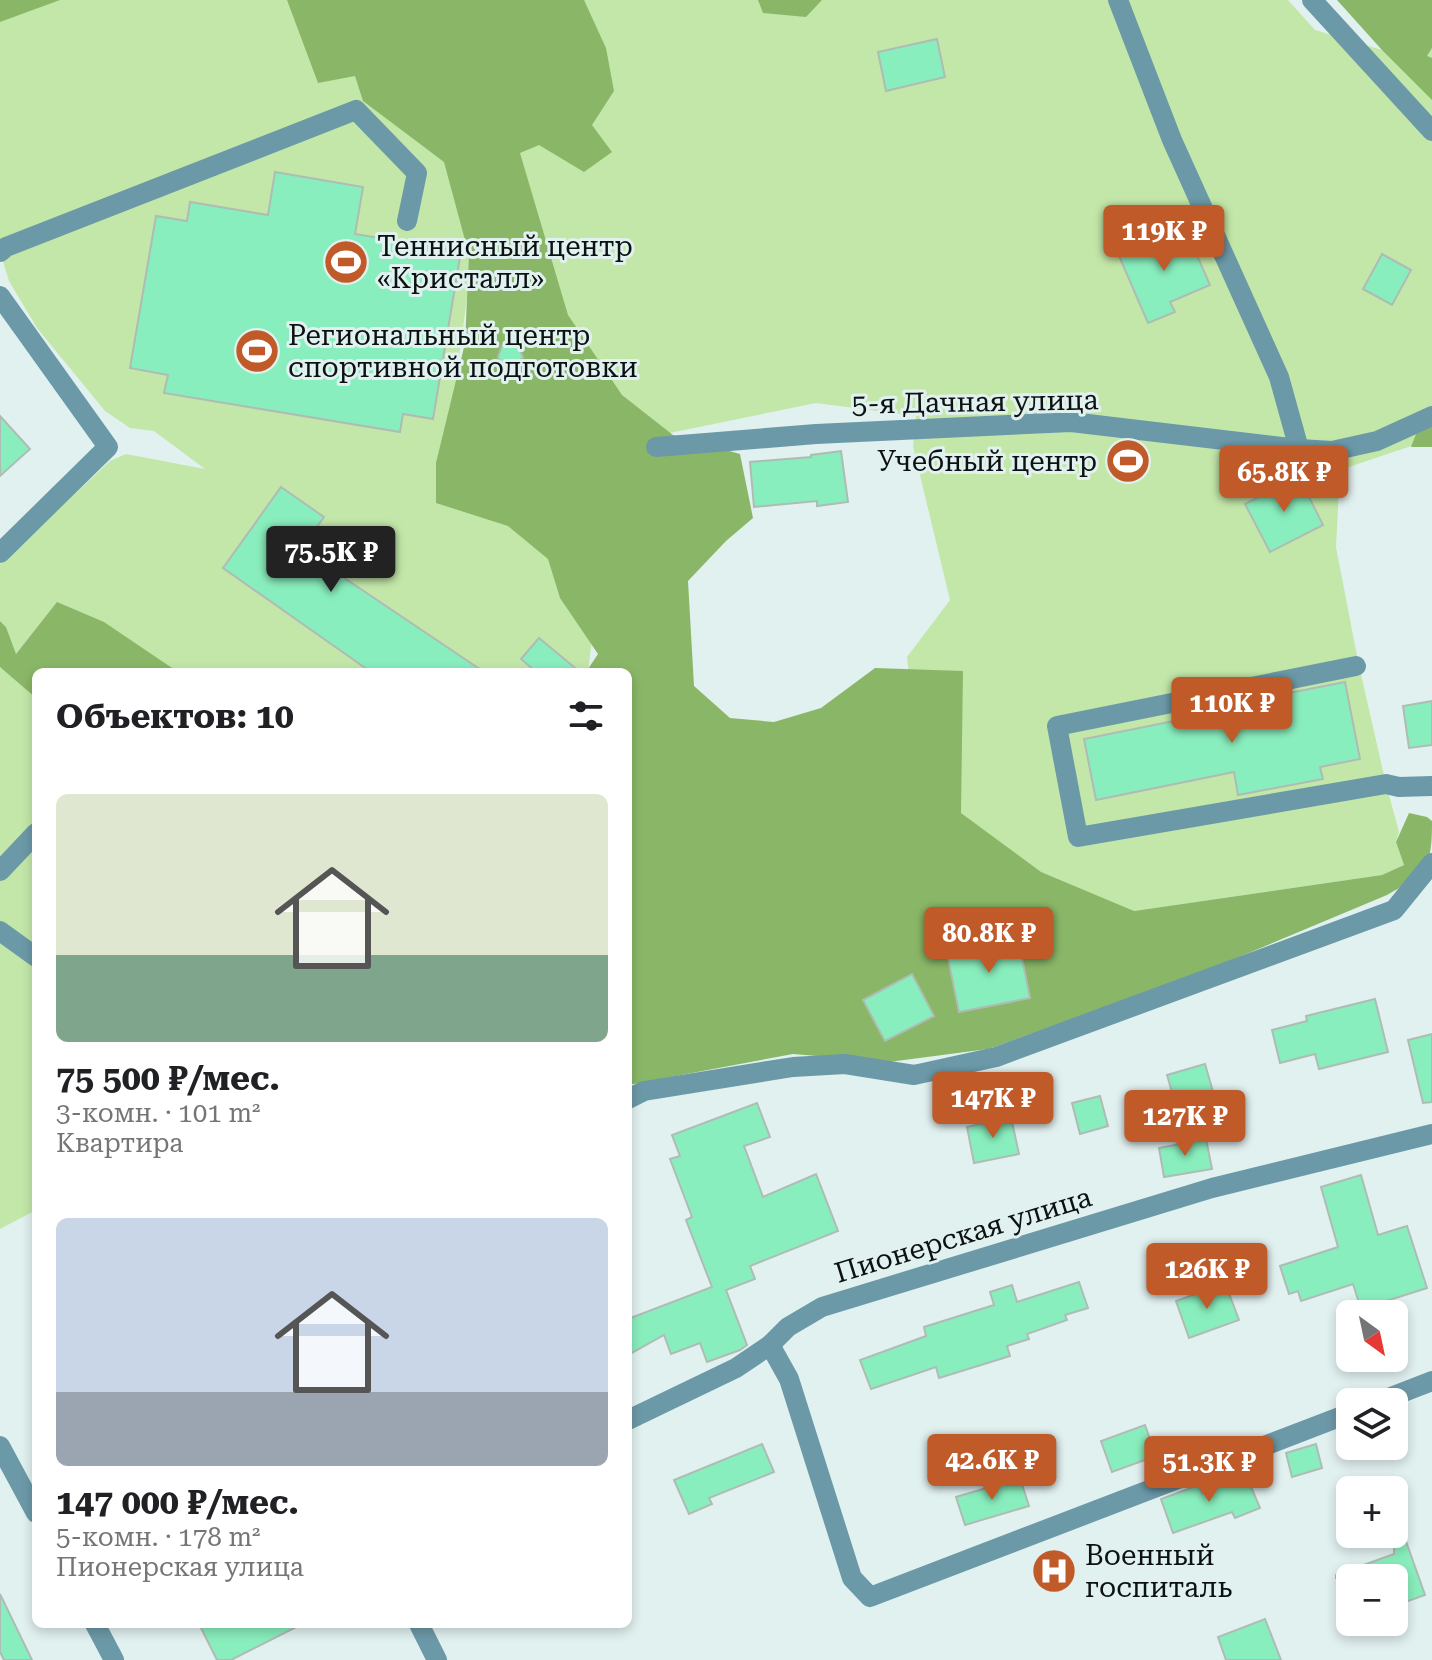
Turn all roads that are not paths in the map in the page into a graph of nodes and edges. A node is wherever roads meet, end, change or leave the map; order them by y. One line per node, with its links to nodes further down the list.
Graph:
1 (1118, 0): 9 (street)
2 (1312, 0): 3 (street)
3 (1432, 131)
4 (407, 221): 5 (street)
5 (0, 252)
6 (0, 296): 10 (street)
7 (1432, 416): 9 (street, 5-я Дачная улица)
8 (656, 447): 9 (street, 5-я Дачная улица)
9 (1299, 449)
10 (0, 553)
11 (1356, 666): 12 (street)
12 (1432, 786)
13 (32, 837): 15 (street)
14 (1432, 863): 18 (street)
15 (0, 871)
16 (0, 931): 17 (street)
17 (32, 954)
18 (632, 1097)
19 (1432, 1134): 20 (street, Пионерская улица)
20 (770, 1345): 23 (street, Пионерская улица); 24 (street)
21 (1432, 1381): 22 (street)
22 (1408, 1390)
23 (632, 1418)
24 (1336, 1418)
25 (0, 1446): 26 (street)
26 (32, 1506)
27 (97, 1628): 29 (street)
28 (421, 1628): 30 (street)
29 (114, 1660)
30 (437, 1660)

